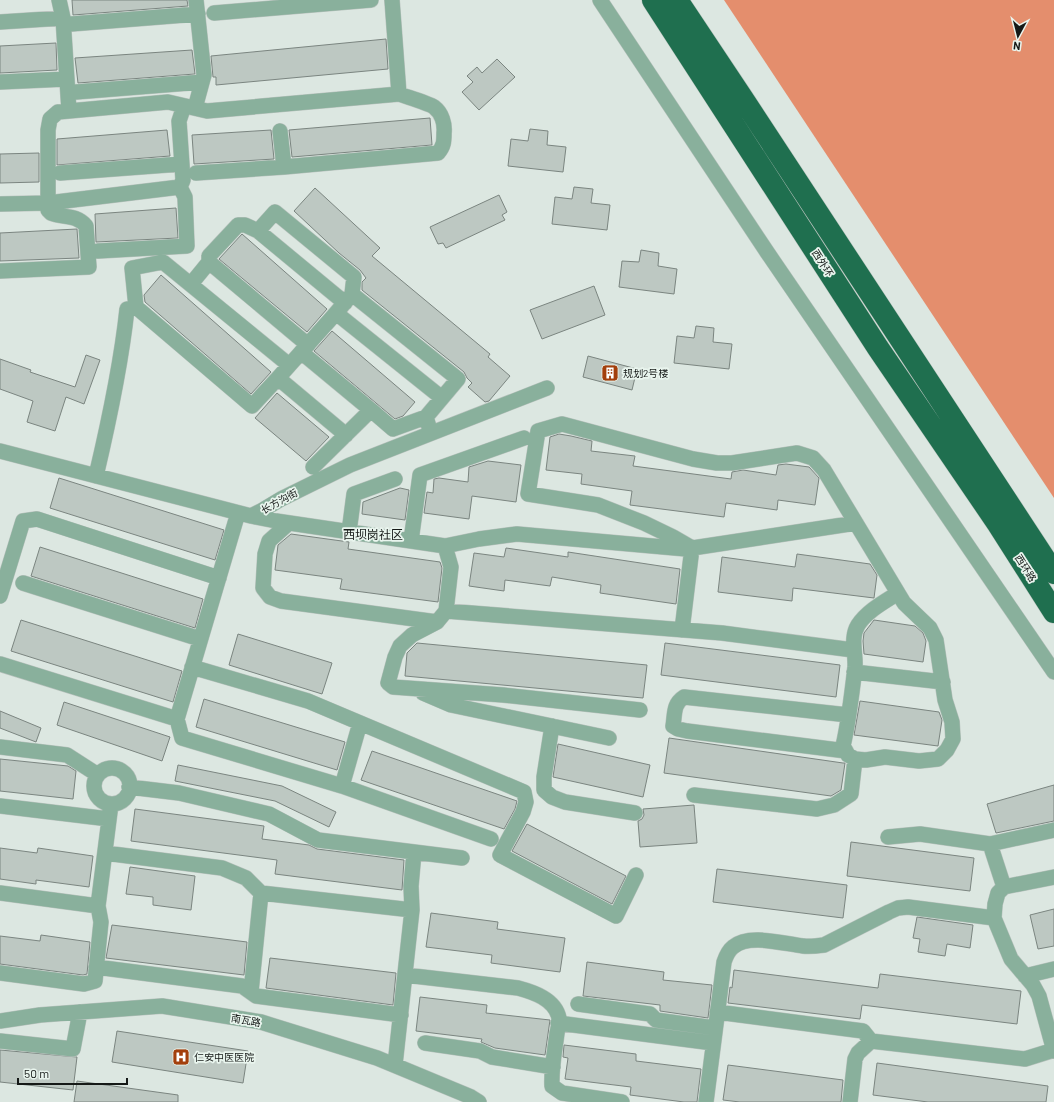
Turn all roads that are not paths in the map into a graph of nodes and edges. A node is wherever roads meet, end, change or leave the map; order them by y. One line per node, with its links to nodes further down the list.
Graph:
1 (59, 0): 9 (street)
2 (371, 0): 8 (street)
3 (392, 0): 15 (street)
4 (600, 0): 67 (street)
5 (653, 0): 47 (highway, 西外环)
6 (677, 0): 47 (highway)
7 (197, 7): 9 (street); 13 (street)
8 (214, 13)
9 (67, 21): 10 (street); 11 (street)
10 (0, 22)
11 (67, 79): 12 (street); 17 (street)
12 (0, 82)
13 (202, 82): 14 (street); 16 (street)
14 (76, 92)
15 (399, 94): 16 (street); 20 (street)
16 (190, 107): 17 (street); 19 (street)
17 (69, 111): 24 (street)
18 (280, 132): 20 (street)
19 (181, 164): 21 (street); 23 (street)
20 (284, 167): 22 (street)
21 (60, 173)
22 (196, 173)
23 (180, 187): 24 (street); 27 (street)
24 (48, 203): 25 (street); 29 (street)
25 (0, 204)
26 (258, 230): 28 (street); 31 (street); 31 (street)
27 (98, 251)
28 (209, 262): 30 (street); 33 (street)
29 (0, 270)
30 (191, 284): 34 (street); 35 (street)
31 (344, 303): 33 (street); 38 (street); 38 (street)
32 (127, 309): 44 (street)
33 (304, 349): 34 (street); 37 (street)
34 (289, 365): 35 (street)
35 (278, 378): 40 (street)
36 (548, 388): 39 (street, 长方沟街)
37 (371, 410): 38 (street); 40 (street)
38 (426, 417): 39 (street)
39 (432, 433): 46 (street, 长方沟街)
40 (346, 435): 43 (street)
41 (524, 438): 51 (street)
42 (0, 451): 44 (street)
43 (314, 467)
44 (96, 476): 46 (street)
45 (395, 479): 50 (street)
46 (244, 515): 48 (street); 55 (street)
47 (1007, 520): 54 (highway, 西环路); 59 (highway, 西环路)
48 (289, 523): 50 (street); 60 (street)
49 (856, 523): 53 (street); 53 (street); 57 (street)
50 (349, 532): 51 (street)
51 (411, 541): 52 (street)
52 (445, 546): 53 (street); 60 (street)
53 (692, 548): 61 (street)
54 (1054, 573)
55 (219, 578): 58 (street); 62 (street)
56 (23, 583): 62 (street)
57 (898, 593): 63 (street); 68 (street)
58 (0, 596)
59 (1054, 612)
60 (442, 617): 61 (street); 69 (street)
61 (682, 630): 63 (street)
62 (200, 639): 65 (street)
63 (853, 650): 66 (street)
64 (0, 664): 72 (street)
65 (192, 667): 72 (street); 73 (street)
66 (854, 672): 68 (street); 71 (street)
67 (1054, 672)
68 (943, 682): 77 (street)
69 (409, 688): 70 (street); 74 (street)
70 (640, 710)
71 (848, 715): 77 (street); 77 (street)
72 (177, 719): 79 (street)
73 (360, 723): 79 (street); 93 (street)
74 (552, 726): 75 (street); 84 (street)
75 (609, 738)
76 (0, 747): 78 (street)
77 (850, 755): 81 (street)
78 (98, 775): 80 (street); 82 (street)
79 (342, 786): 88 (street)
80 (129, 787): 82 (street); 90 (street)
81 (694, 795)
82 (111, 804): 85 (street)
83 (0, 806): 85 (street)
84 (635, 813)
85 (109, 819): 91 (street)
86 (1054, 830): 89 (street)
87 (888, 837): 89 (street)
88 (491, 840)
89 (990, 844): 95 (street)
90 (414, 852): 92 (street); 99 (street)
91 (105, 854): 97 (street); 98 (street)
92 (462, 858)
93 (636, 875)
94 (1054, 877): 95 (street)
95 (1004, 887): 100 (street)
96 (0, 893): 98 (street)
97 (261, 893): 99 (street); 106 (street)
98 (98, 906): 101 (street)
99 (412, 910): 104 (street)
100 (994, 918): 105 (street); 109 (street)
101 (96, 967): 103 (street); 106 (street)
102 (1054, 968): 105 (street)
103 (0, 974)
104 (405, 975): 110 (street); 112 (street)
105 (1025, 976): 117 (street)
106 (251, 992): 110 (street)
107 (578, 1004): 113 (street)
108 (80, 1012): 111 (street, 南瓦路); 115 (street); 118 (street, 南瓦路)
109 (717, 1012): 113 (street); 114 (street)
110 (401, 1015): 118 (street)
111 (0, 1020)
112 (558, 1023): 113 (street); 119 (street)
113 (714, 1035): 122 (street)
114 (871, 1041): 117 (street); 123 (street)
115 (0, 1042)
116 (425, 1043): 119 (street)
117 (1054, 1050)
118 (396, 1066): 120 (street, 南瓦路)
119 (553, 1067): 121 (street)
120 (479, 1102)
121 (622, 1102)
122 (706, 1102)
123 (850, 1102)

